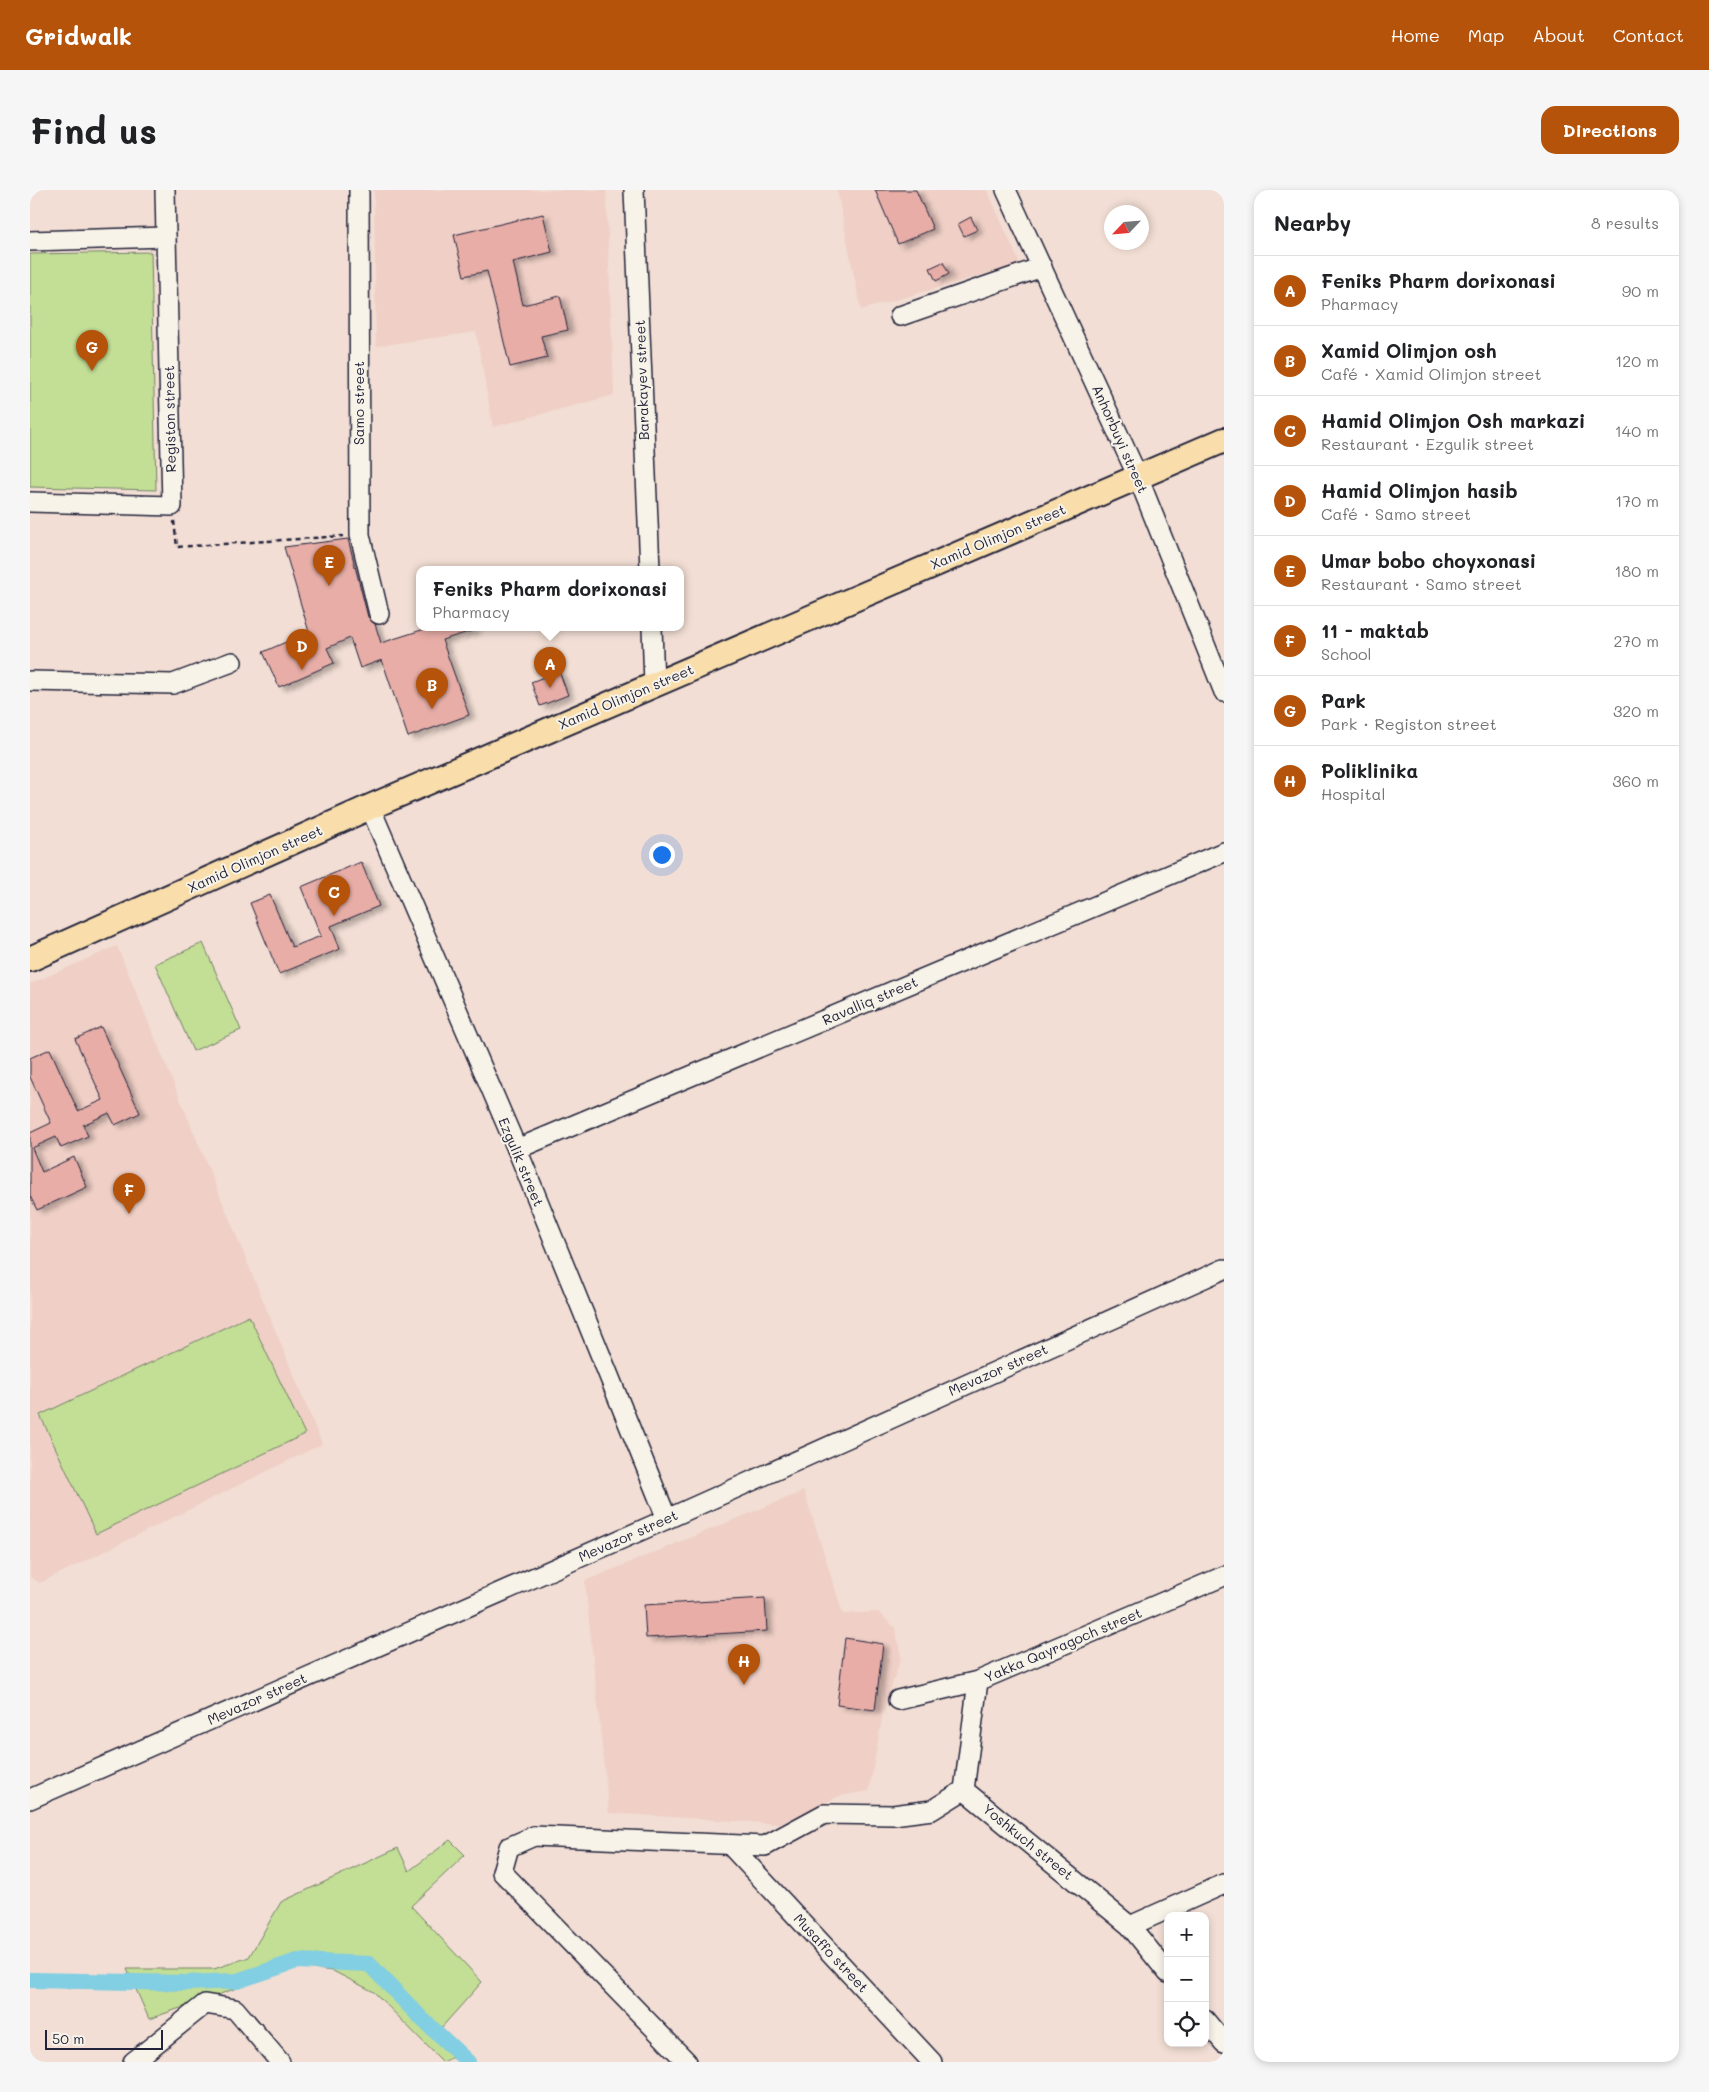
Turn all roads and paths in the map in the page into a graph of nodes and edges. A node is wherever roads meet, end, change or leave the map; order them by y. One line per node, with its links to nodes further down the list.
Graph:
1 (165, 190): 5 (street, Registon street)
2 (359, 190): 13 (street, Samo street)
3 (634, 190): 14 (street, Barakayev street)
4 (1006, 190): 7 (street, Anhorbuyi street)
5 (166, 237): 6 (street); 12 (street, Registon street)
6 (30, 241)
7 (1042, 267): 8 (street); 10 (street, Anhorbuyi street)
8 (900, 316)
9 (1224, 440): 10 (main road, Xamid Olimjon street)
10 (1138, 477): 19 (main road, Xamid Olimjon street); 20 (street, Anhorbuyi street)
11 (30, 502): 12 (street)
12 (172, 506): 13 (path)
13 (360, 536): 15 (street, Samo street)
14 (650, 566)
15 (379, 614)
16 (652, 631): 19 (street)
17 (232, 662): 18 (street)
18 (30, 681)
19 (654, 685): 21 (main road, Xamid Olimjon street)
20 (1224, 692)
21 (370, 807): 23 (main road, Xamid Olimjon street); 24 (street, Ezgulik street)
22 (1224, 852): 24 (street, Ravalliq street)
23 (30, 959)
24 (517, 1150): 26 (street, Ezgulik street)
25 (1224, 1269): 26 (street, Mevazor street)
26 (667, 1519): 31 (street, Mevazor street)
27 (1224, 1576): 28 (street, Yakka Qayragoch street)
28 (978, 1681): 29 (street, Yakka Qayragoch street); 30 (street)
29 (898, 1700)
30 (964, 1790): 32 (street); 34 (street, Yoshkuch street)
31 (30, 1800)
32 (730, 1845): 40 (street); 41 (street, Musaffo street)
33 (1224, 1884): 34 (street)
34 (1130, 1926): 35 (street, Yoshkuch street)
35 (1164, 1968)
36 (1209, 2025): 37 (street)
37 (1224, 2043)
38 (133, 2062): 39 (street)
39 (280, 2062)
40 (687, 2062)
41 (932, 2062)

